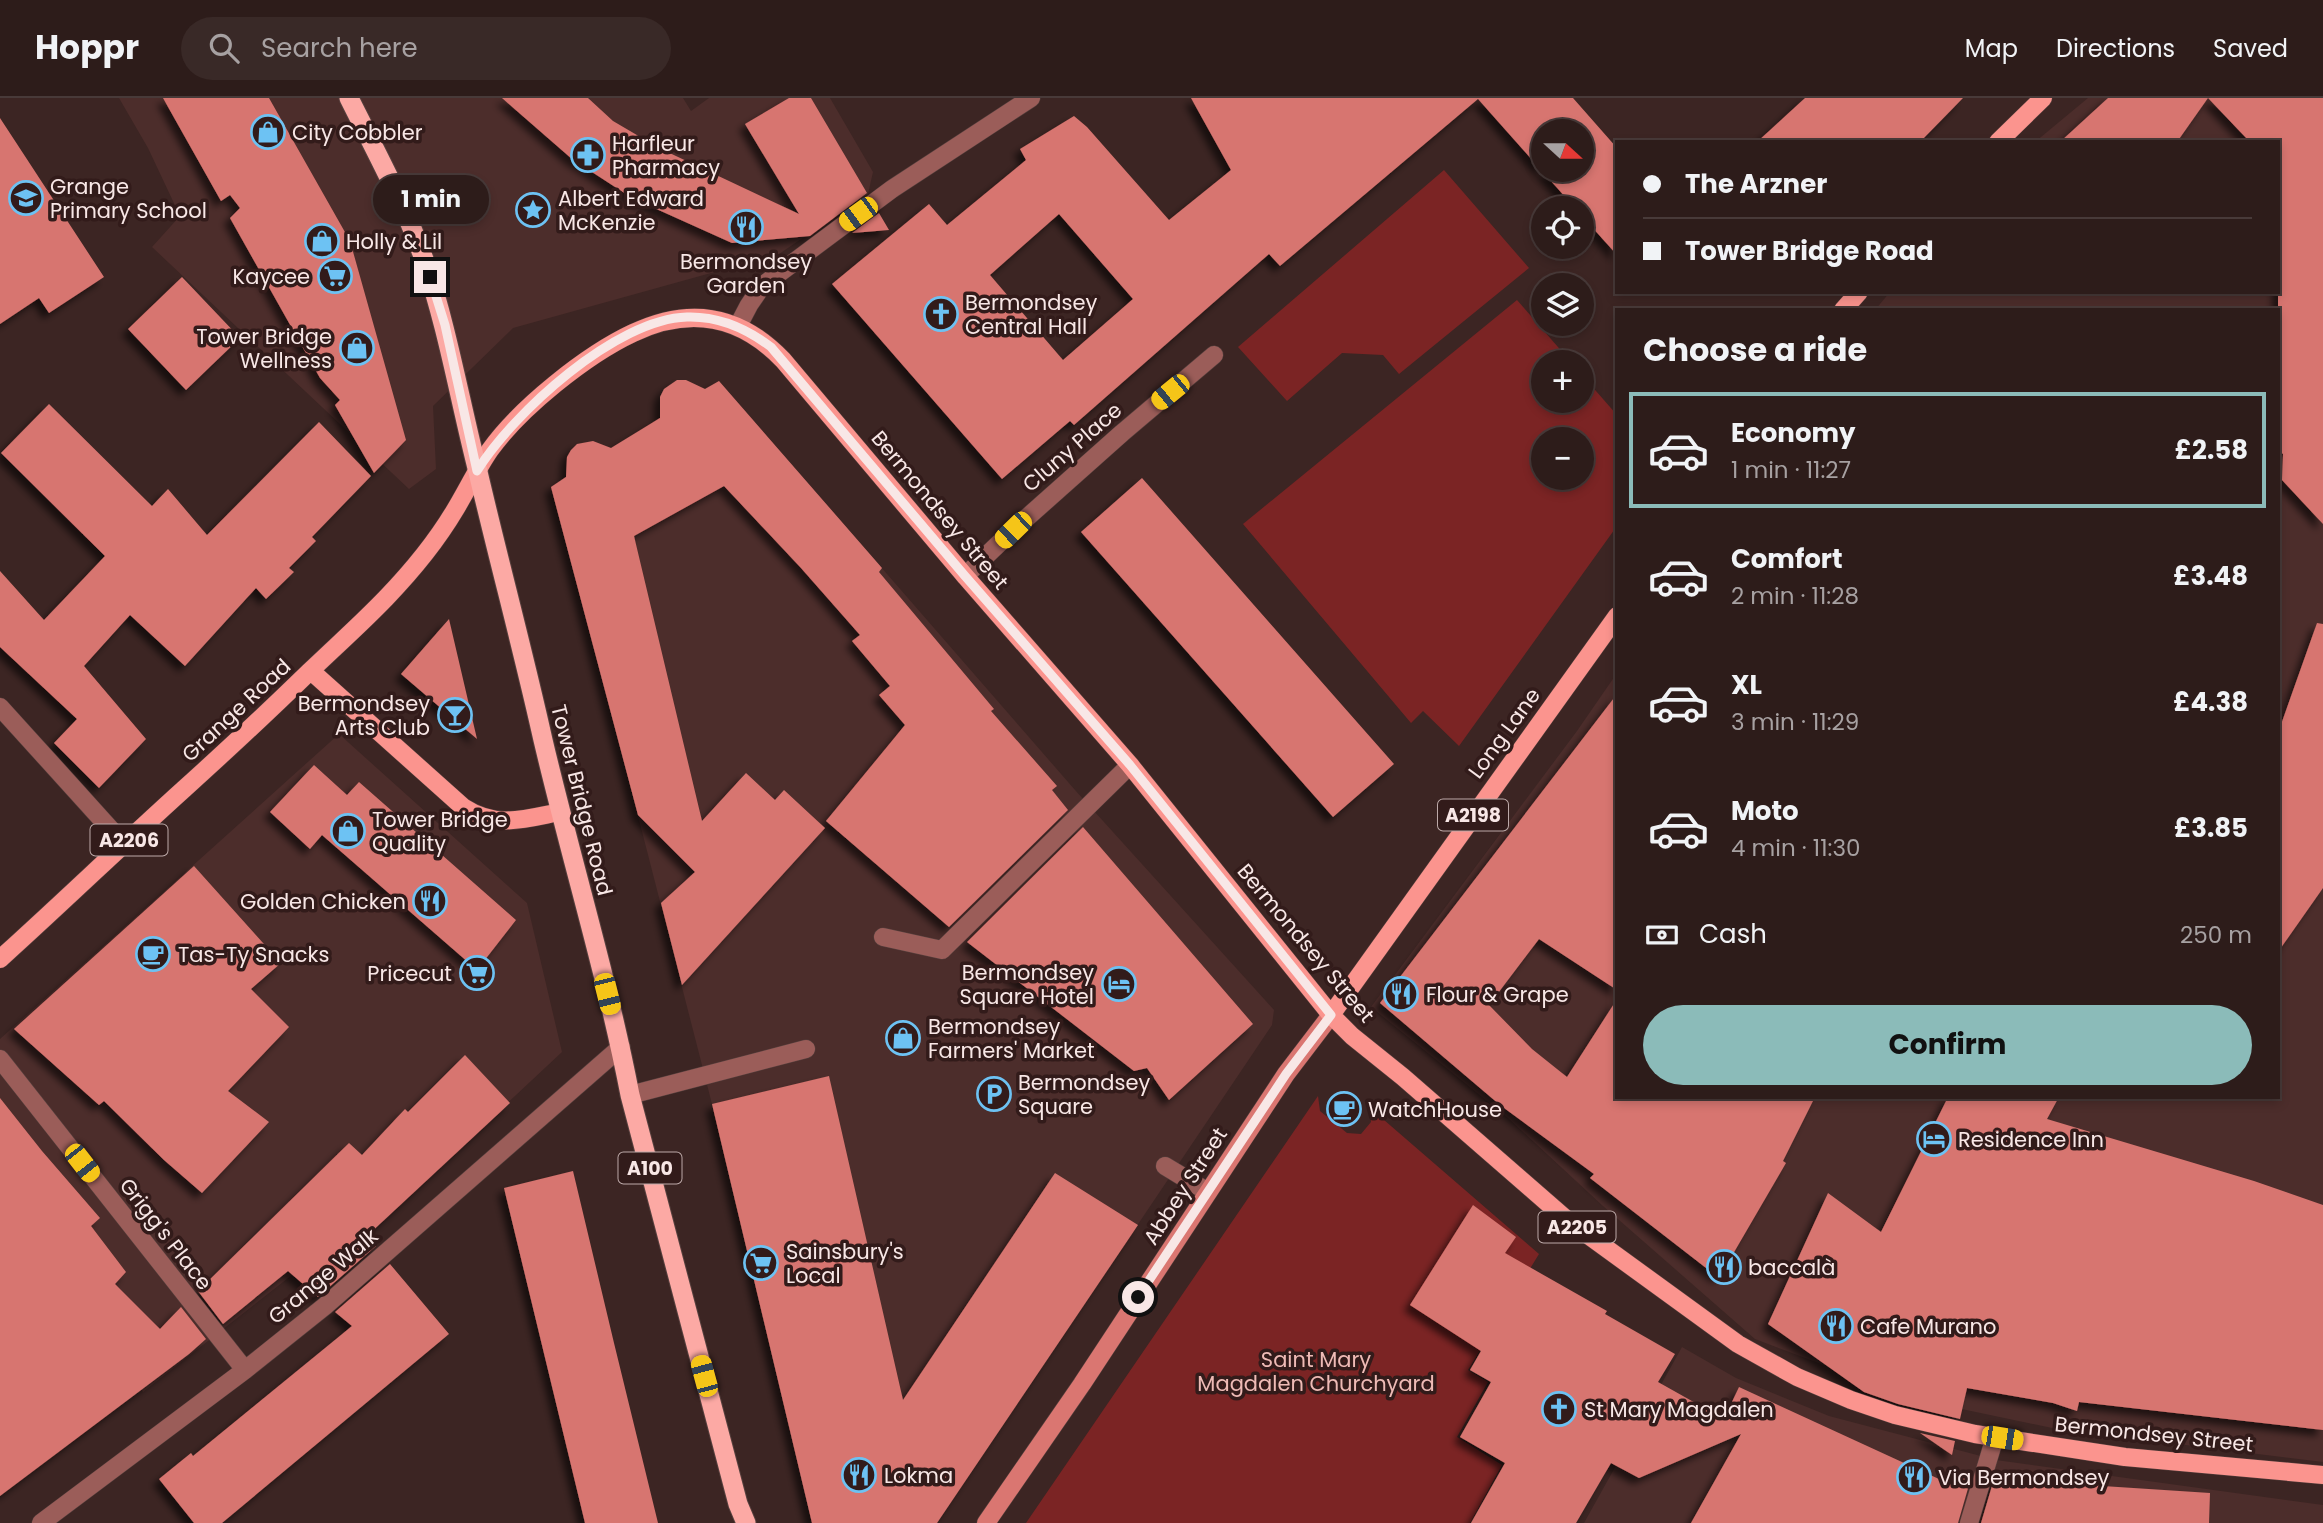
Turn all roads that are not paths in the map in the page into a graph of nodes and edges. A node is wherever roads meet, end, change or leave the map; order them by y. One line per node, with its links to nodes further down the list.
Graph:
1 (349, 98): 9 (highway, Tower Bridge Road / A100)
2 (1031, 98): 7 (street)
3 (2043, 98): 4 (main road)
4 (2000, 140)
5 (1857, 294): 6 (main road)
6 (1845, 308)
7 (738, 326): 9 (main road, Bermondsey Street / A2205); 10 (main road, Bermondsey Street / A2205)
8 (1214, 355): 10 (street, Cluny Place)
9 (477, 471): 12 (main road, Grange Road / A2206); 15 (highway, Tower Bridge Road / A100)
10 (965, 576): 14 (main road, Bermondsey Street / A2205)
11 (1615, 619): 19 (main road, Long Lane / A2198)
12 (311, 671): 15 (main road); 16 (main road, Grange Road / A2206)
13 (5, 712): 16 (street)
14 (1130, 765): 17 (street); 19 (main road, Bermondsey Street / A2205)
15 (560, 812): 20 (highway, Tower Bridge Road / A100)
16 (124, 844): 18 (main road, Grange Road / A2206)
17 (883, 937)
18 (0, 959)
19 (1331, 1015): 25 (main road, Abbey Street); 27 (main road, Bermondsey Street / A2205)
20 (621, 1047): 23 (highway, Tower Bridge Road / A100); 26 (street, Grange Walk)
21 (806, 1049): 23 (street)
22 (0, 1059): 26 (street, Grigg's Place)
23 (630, 1095): 30 (highway, Tower Bridge Road / A100)
24 (1166, 1166): 25 (street)
25 (1208, 1192): 31 (main road, Abbey Street)
26 (245, 1370): 29 (street, Grange Walk)
27 (1995, 1437): 28 (main road, Bermondsey Street / A2205); 32 (street)
28 (2323, 1475)
29 (41, 1523)
30 (746, 1523)
31 (986, 1523)
32 (1969, 1523)

